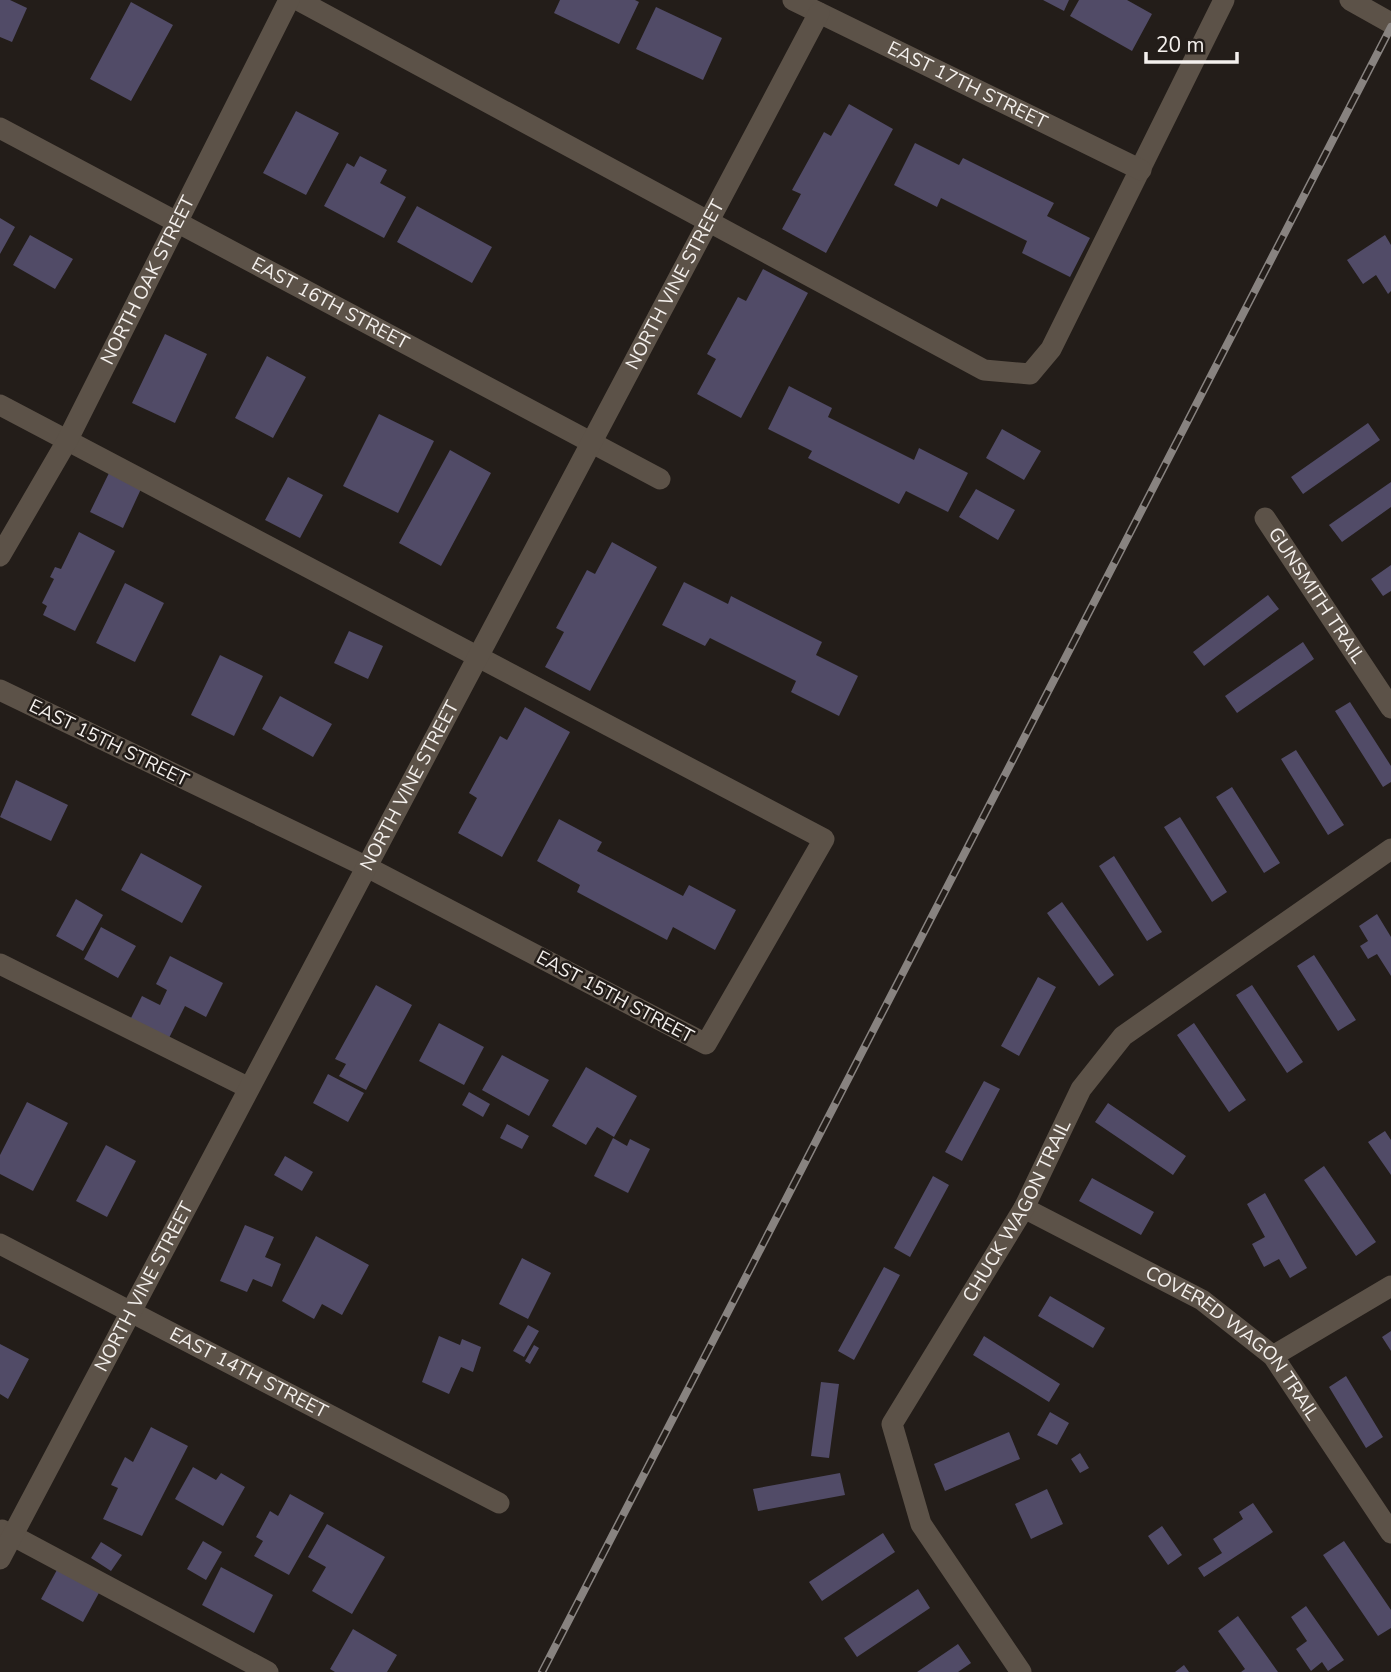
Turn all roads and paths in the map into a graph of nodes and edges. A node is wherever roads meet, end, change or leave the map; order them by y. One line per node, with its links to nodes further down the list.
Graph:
1 (289, 0): 10 (street, NORTH OAK STREET)
2 (298, 0): 11 (street)
3 (793, 0): 6 (street, EAST 17TH STREET)
4 (1224, 0): 9 (street)
5 (1350, 0): 7 (street)
6 (818, 13): 9 (street, EAST 17TH STREET); 11 (street, NORTH VINE STREET)
7 (1391, 23)
8 (0, 128): 10 (street, EAST 16TH STREET)
9 (1141, 170): 11 (street)
10 (178, 222): 13 (street, NORTH OAK STREET); 14 (street, EAST 16TH STREET)
11 (708, 222): 14 (street, NORTH VINE STREET)
12 (0, 405): 13 (street)
13 (67, 441): 17 (street, NORTH OAK STREET); 18 (street)
14 (591, 442): 15 (street, EAST 16TH STREET); 18 (street, NORTH VINE STREET)
15 (660, 479)
16 (1265, 518): 20 (street, GUNSMITH TRAIL)
17 (0, 556)
18 (478, 657): 22 (street, NORTH VINE STREET); 22 (street, EAST 15TH STREET)
19 (0, 690): 22 (street, EAST 15TH STREET)
20 (1391, 708)
21 (1391, 849): 25 (street, CHUCK WAGON TRAIL)
22 (367, 867): 24 (street, NORTH VINE STREET)
23 (0, 964): 24 (street)
24 (249, 1088): 28 (street, NORTH VINE STREET)
25 (1024, 1208): 29 (street, COVERED WAGON TRAIL); 35 (street, CHUCK WAGON TRAIL)
26 (0, 1244): 28 (street, EAST 14TH STREET)
27 (1391, 1286): 29 (street)
28 (131, 1312): 30 (street, EAST 14TH STREET); 31 (street, NORTH VINE STREET)
29 (1273, 1356): 32 (street, COVERED WAGON TRAIL)
30 (499, 1503)
31 (6, 1532): 33 (street, NORTH VINE STREET); 34 (street)
32 (1391, 1534)
33 (0, 1559)
34 (268, 1672)
35 (1021, 1672)

